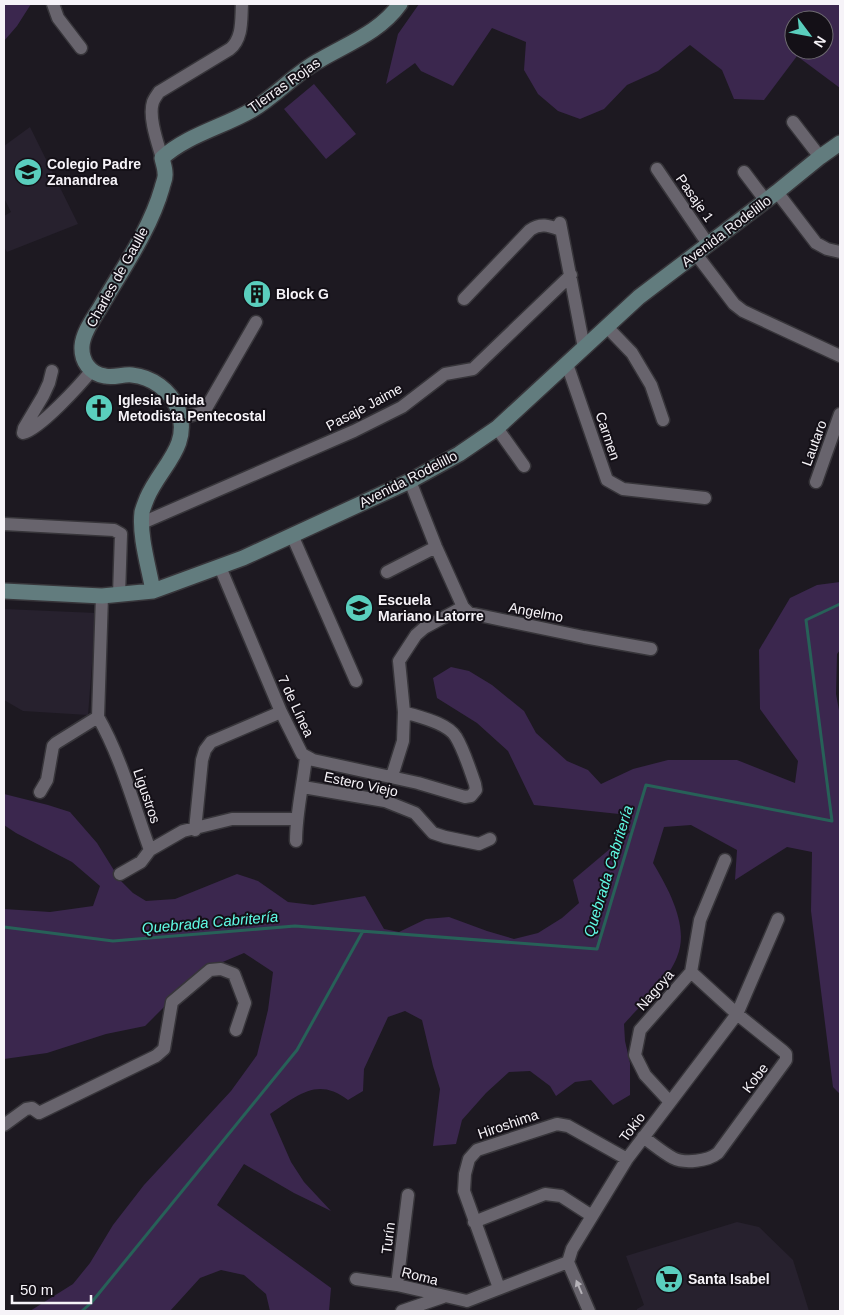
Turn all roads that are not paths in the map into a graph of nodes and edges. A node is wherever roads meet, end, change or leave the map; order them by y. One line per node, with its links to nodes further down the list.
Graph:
1 (53, 4): 4 (street)
2 (242, 4): 8 (street)
3 (400, 4): 8 (street, TIerras Rojas)
4 (81, 48)
5 (793, 122): 7 (street)
6 (840, 143): 7 (street, Avenida Rodelillo)
7 (820, 157): 11 (street, Avenida Rodelillo)
8 (162, 158): 22 (street, Charles de Gaulle)
9 (657, 169): 12 (street, Pasaje 1)
10 (744, 172): 11 (street)
11 (771, 196): 12 (street, Avenida Rodelillo); 13 (street)
12 (708, 244): 14 (street, Avenida Rodelillo)
13 (840, 252)
14 (696, 254): 18 (street, Avenida Rodelillo); 20 (street)
15 (571, 275): 16 (street); 19 (street); 32 (street, Pasaje Jaime)
16 (464, 299)
17 (256, 322): 25 (street)
18 (607, 327): 19 (street, Avenida Rodelillo); 26 (street)
19 (584, 348): 21 (street, Avenida Rodelillo)
20 (840, 356)
21 (567, 364): 27 (street, Avenida Rodelillo); 31 (street, Carmen)
22 (92, 370): 23 (street); 25 (street)
23 (52, 371)
24 (840, 414): 30 (street, Lautaro)
25 (181, 418): 32 (street)
26 (663, 420)
27 (496, 428): 28 (street); 29 (street, Avenida Rodelillo)
28 (524, 466)
29 (410, 481): 34 (street, Avenida Rodelillo); 35 (street)
30 (816, 482)
31 (705, 498)
32 (142, 523): 39 (street)
33 (4, 524): 40 (street)
34 (292, 535): 36 (street, Avenida Rodelillo); 44 (street)
35 (436, 547): 37 (street); 42 (street)
36 (220, 567): 39 (street, Avenida Rodelillo); 45 (street, 7 de Línea)
37 (387, 572)
38 (4, 591): 41 (street, Avenida Rodelillo)
39 (153, 591): 40 (street, Avenida Rodelillo)
40 (119, 595): 41 (street, Avenida Rodelillo)
41 (102, 596): 47 (street, Ligustros)
42 (462, 608): 43 (street, Angelmo); 46 (street)
43 (651, 649)
44 (356, 681)
45 (281, 712): 48 (street, 7 de Línea); 53 (street)
46 (404, 712): 49 (street); 49 (street, 7 de Línea)
47 (98, 717): 51 (street); 56 (street, Ligustros)
48 (306, 757): 49 (street, 7 de Línea); 50 (street)
49 (392, 776)
50 (303, 787): 52 (street); 54 (street, Estero Viejo)
51 (40, 792)
52 (296, 819): 53 (street); 55 (street)
53 (195, 830): 56 (street)
54 (490, 839)
55 (296, 841)
56 (150, 850): 58 (street)
57 (726, 860): 60 (street, Nagoya)
58 (120, 874)
59 (778, 919): 61 (street, Tokio)
60 (691, 972): 61 (street, Kobe); 63 (street, Nagoya)
61 (737, 1014): 63 (street, Tokio); 65 (street, Kobe)
62 (236, 1030): 64 (street)
63 (670, 1102): 65 (street, Tokio)
64 (4, 1125)
65 (644, 1137): 66 (street, Tokio)
66 (627, 1159): 68 (street, Tokio); 69 (street, Hiroshima)
67 (408, 1194): 72 (street, Turín)
68 (592, 1216): 69 (street); 70 (street, Tokio)
69 (474, 1222): 73 (street, Hiroshima)
70 (568, 1262): 73 (street); 77 (street, one-way to 70)
71 (356, 1279): 72 (street, Roma)
72 (397, 1286): 74 (street, Roma)
73 (499, 1288): 75 (street)
74 (443, 1297): 75 (street, Roma); 76 (street)
75 (469, 1306)
76 (402, 1311)
77 (589, 1311)

